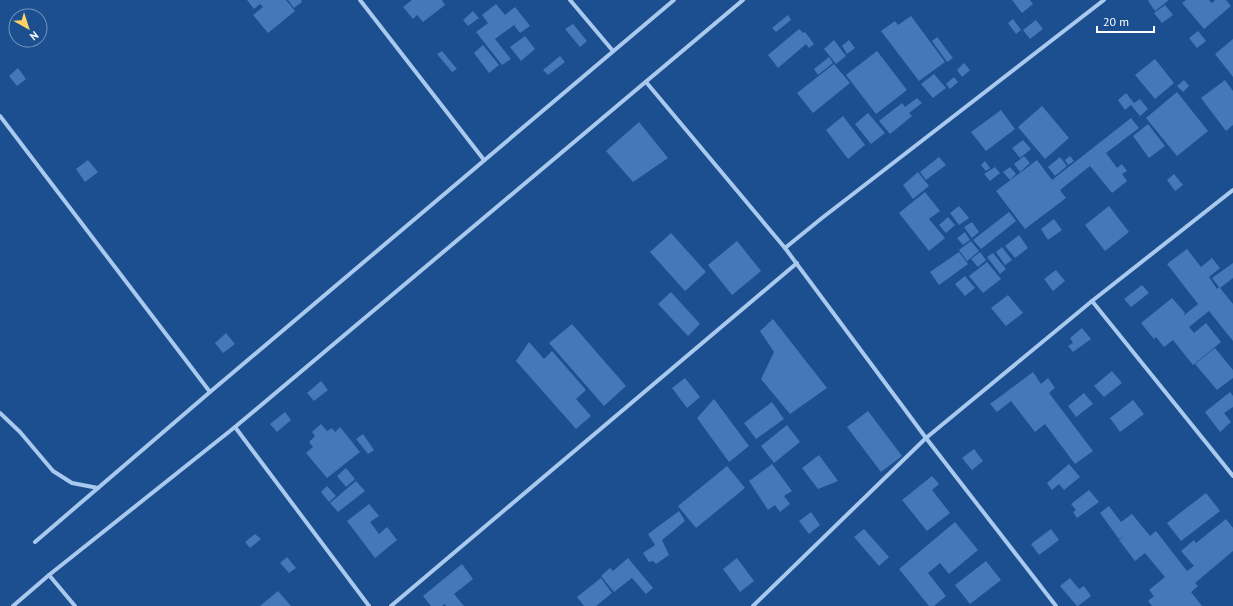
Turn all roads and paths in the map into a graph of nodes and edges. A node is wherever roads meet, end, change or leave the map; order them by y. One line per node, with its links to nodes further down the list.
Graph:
1 (360, 0): 9 (street)
2 (570, 0): 6 (street)
3 (674, 0): 6 (street)
4 (743, 0): 7 (street)
5 (1104, 0): 11 (street)
6 (613, 51): 9 (street)
7 (646, 82): 11 (street); 16 (street)
8 (0, 116): 14 (street)
9 (484, 160): 14 (street)
10 (1233, 190): 13 (street)
11 (785, 248): 12 (street)
12 (796, 263): 17 (street); 25 (street)
13 (1092, 301): 17 (street); 18 (street)
14 (210, 392): 19 (street)
15 (0, 413): 19 (street)
16 (235, 427): 21 (street); 24 (street)
17 (926, 438): 26 (street); 27 (street)
18 (1233, 476)
19 (98, 488): 20 (street)
20 (35, 542)
21 (49, 575): 22 (street); 23 (street)
22 (13, 606)
23 (75, 606)
24 (369, 606)
25 (391, 606)
26 (753, 606)
27 (1056, 606)

